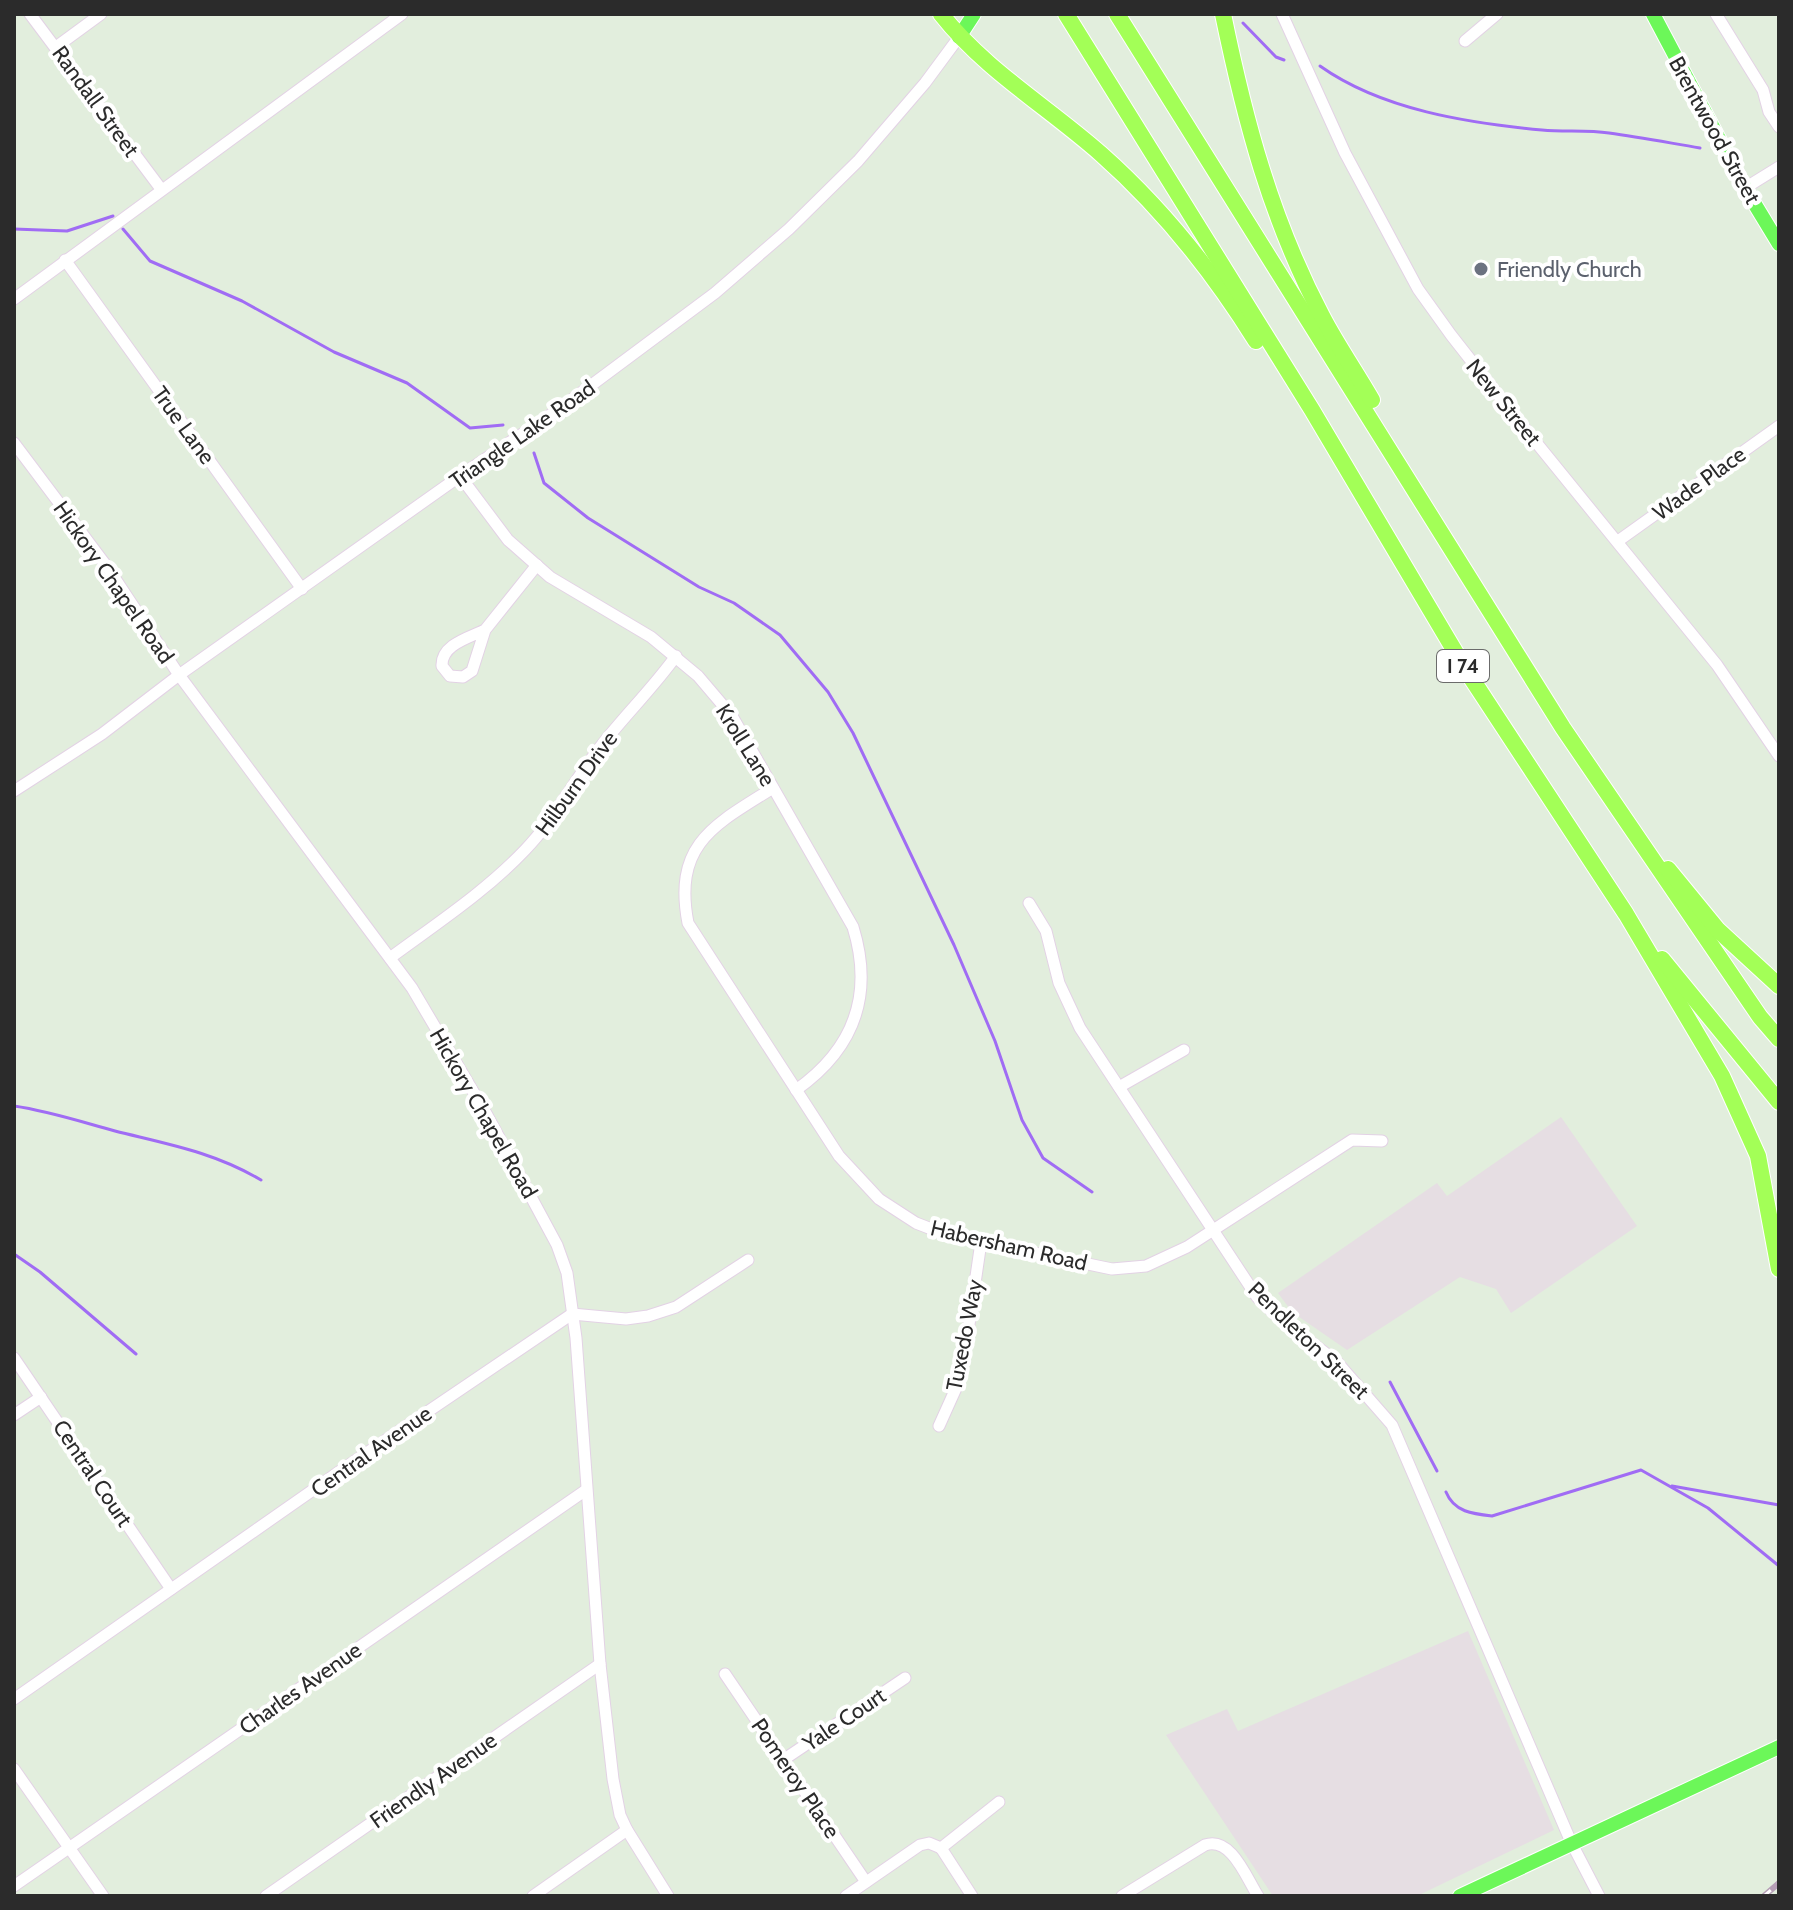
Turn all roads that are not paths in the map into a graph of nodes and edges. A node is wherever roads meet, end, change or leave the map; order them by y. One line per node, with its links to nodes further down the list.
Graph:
1 (30, 14): 15 (street, Randall Street)
2 (101, 14): 15 (street)
3 (402, 14): 19 (street)
4 (941, 14): 13 (highway)
5 (974, 14): 13 (main road, Triangle Lake Road)
6 (1066, 14): 23 (highway, I 74)
7 (1117, 14): 25 (highway, I 74)
8 (1223, 14): 25 (highway)
9 (1282, 14): 28 (street, New Street)
10 (1497, 14): 14 (street)
11 (1653, 14): 18 (main road, Brentwood Street)
12 (1716, 14): 16 (street)
13 (959, 37): 23 (highway); 27 (street, Triangle Lake Road)
14 (1465, 41)
15 (56, 47): 19 (street, Randall Street)
16 (1779, 127)
17 (1779, 167): 18 (street)
18 (1745, 188): 20 (main road, Brentwood Street)
19 (161, 189): 21 (street)
20 (1779, 244)
21 (65, 260): 22 (street); 30 (street, True Lane)
22 (14, 299)
23 (1312, 410): 39 (highway, I 74)
24 (1779, 426): 28 (street, Wade Place)
25 (1385, 440): 37 (highway, I 74)
26 (14, 443): 33 (street, Hickory Chapel Road)
27 (460, 476): 29 (street, Kroll Lane); 30 (street, Triangle Lake Road)
28 (1618, 541): 34 (street, New Street)
29 (537, 565): 31 (street); 32 (street, Kroll Lane)
30 (302, 589): 33 (street, Triangle Lake Road)
31 (485, 630): 31 (street)
32 (676, 656): 35 (street, Kroll Lane); 40 (street, Hilburn Drive)
33 (179, 675): 36 (street, Triangle Lake Road); 40 (street, Hickory Chapel Road)
34 (1779, 756)
35 (773, 788): 45 (street, Kroll Lane); 45 (street, Habersham Road)
36 (14, 791)
37 (1647, 854): 41 (highway); 42 (highway, I 74)
38 (1029, 903): 44 (street, Pendleton Street)
39 (1626, 914): 46 (highway, I 74); 51 (highway)
40 (390, 958): 52 (street, Hickory Chapel Road)
41 (1779, 986)
42 (1779, 1039)
43 (1184, 1050): 44 (street)
44 (1119, 1087): 48 (street, Pendleton Street)
45 (796, 1090): 49 (street, Habersham Road)
46 (1779, 1102)
47 (1382, 1141): 48 (street, Habersham Road)
48 (1212, 1231): 49 (street, Habersham Road); 68 (street, Pendleton Street)
49 (981, 1242): 56 (street, Tuxedo Way)
50 (748, 1260): 52 (street)
51 (1779, 1269)
52 (572, 1314): 57 (street, Hickory Chapel Road); 58 (street, Central Avenue)
53 (14, 1358): 54 (street, Central Court)
54 (41, 1397): 55 (street); 58 (street, Central Court)
55 (14, 1415)
56 (939, 1426)
57 (586, 1490): 59 (street, Hickory Chapel Road); 69 (street, Charles Avenue)
58 (171, 1589): 62 (street, Central Avenue)
59 (600, 1664): 67 (street, Hickory Chapel Road); 74 (street, Friendly Avenue)
60 (725, 1674): 64 (street, Pomeroy Place)
61 (905, 1678): 64 (street, Yale Court)
62 (14, 1699)
63 (1779, 1747): 68 (main road)
64 (783, 1760): 71 (street, Pomeroy Place)
65 (14, 1769): 69 (street)
66 (999, 1802): 70 (street)
67 (627, 1830): 75 (street); 76 (street, Hickory Chapel Road)
68 (1571, 1842): 81 (main road); 82 (street, Pendleton Street)
69 (69, 1847): 72 (street, Charles Avenue); 73 (street)
70 (941, 1848): 71 (street); 78 (street)
71 (866, 1882): 77 (street)
72 (14, 1886)
73 (103, 1896)
74 (266, 1896)
75 (533, 1896)
76 (668, 1896)
77 (846, 1896)
78 (972, 1896)
79 (1122, 1896): 80 (street)
80 (1258, 1896)
81 (1460, 1896)
82 (1599, 1896)

